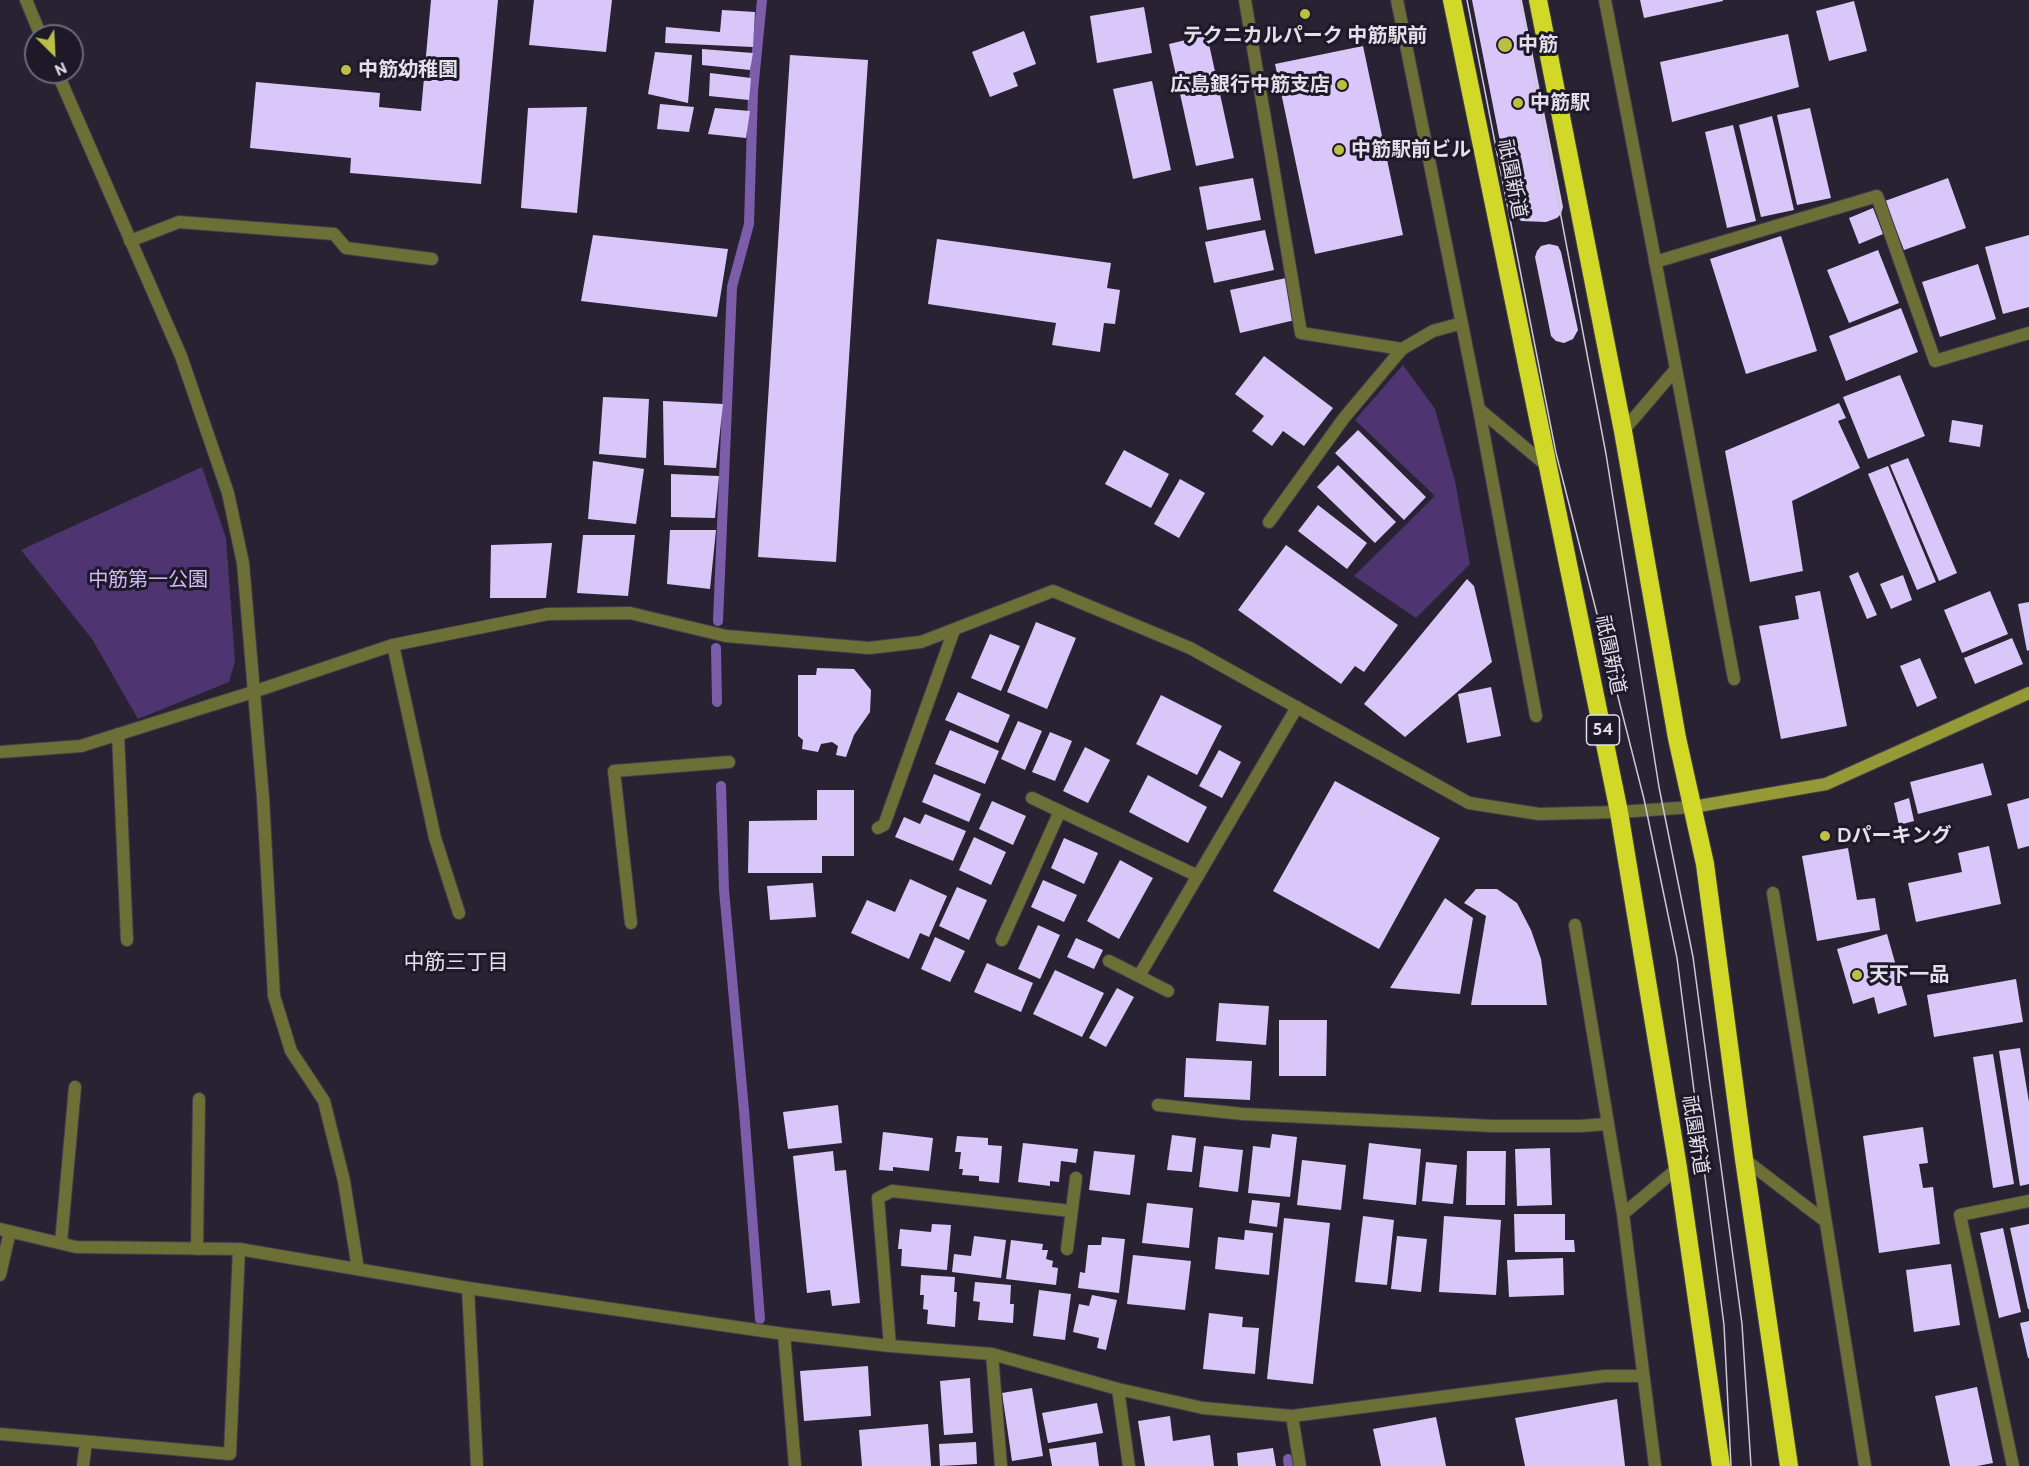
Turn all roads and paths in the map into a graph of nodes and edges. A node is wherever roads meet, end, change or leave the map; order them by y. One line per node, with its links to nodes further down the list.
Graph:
1 (26, 0): 7 (street)
2 (1245, 0): 14 (street)
3 (1397, 0): 12 (street)
4 (1452, 0): 18 (highway, 祇園新道 / 54)
5 (1538, 0): 17 (highway)
6 (1605, 0): 11 (street)
7 (36, 24)
8 (62, 84): 9 (street)
9 (130, 241): 10 (street); 23 (street)
10 (432, 259)
11 (1655, 262): 13 (street); 15 (street)
12 (1462, 322): 14 (street); 16 (street)
13 (2029, 333)
14 (1402, 348): 19 (street)
15 (1676, 369): 17 (street); 22 (street)
16 (1479, 409): 18 (street); 26 (street)
17 (1623, 431): 31 (highway)
18 (1547, 466): 33 (highway, 祇園新道 / 54)
19 (1269, 522)
20 (954, 630): 21 (street); 25 (street); 34 (street)
21 (393, 645): 23 (street); 37 (street)
22 (1734, 679)
23 (253, 693): 27 (street); 61 (street)
24 (2029, 693): 31 (street)
25 (1297, 707): 33 (street); 35 (street)
26 (1536, 716)
27 (118, 734): 28 (street); 40 (street)
28 (0, 752)
29 (729, 762): 38 (street)
30 (1032, 798): 32 (street)
31 (1692, 807): 33 (street); 49 (highway)
32 (1060, 811): 35 (street); 41 (street)
33 (1619, 812): 50 (highway, 祇園新道 / 54)
34 (878, 828)
35 (1198, 876): 43 (street)
36 (1773, 893): 55 (street)
37 (459, 913)
38 (632, 923)
39 (1575, 925): 48 (street)
40 (127, 940)
41 (1002, 940)
42 (1109, 961): 43 (street)
43 (1139, 976): 44 (street)
44 (1168, 991)
45 (75, 1087): 57 (street)
46 (199, 1099): 58 (street)
47 (1158, 1105): 48 (street)
48 (1607, 1124): 54 (street)
49 (1744, 1159): 55 (street); 80 (highway)
50 (1678, 1168): 54 (street); 79 (highway, 祇園新道 / 54)
51 (1076, 1179): 53 (street)
52 (2029, 1201): 82 (street)
53 (1071, 1211): 59 (street); 65 (street)
54 (1623, 1214): 67 (street)
55 (1825, 1221): 81 (street)
56 (5, 1230): 57 (street); 62 (street)
57 (61, 1243): 58 (street)
58 (197, 1249): 60 (street)
59 (1067, 1249)
60 (239, 1250): 61 (street); 71 (street)
61 (358, 1269): 63 (street)
62 (0, 1275)
63 (468, 1288): 64 (street); 73 (street)
64 (784, 1334): 65 (street); 74 (street)
65 (890, 1346): 66 (street)
66 (992, 1354): 68 (street); 75 (street)
67 (1643, 1376): 69 (street); 78 (street)
68 (1118, 1389): 69 (street); 76 (street)
69 (1292, 1416): 77 (street)
70 (0, 1434): 71 (street)
71 (86, 1442): 72 (street)
72 (83, 1466)
73 (477, 1466)
74 (795, 1466)
75 (1001, 1466)
76 (1129, 1466)
77 (1300, 1466)
78 (1655, 1466)
79 (1721, 1466)
80 (1789, 1466)
81 (1865, 1466)
82 (2013, 1466)

